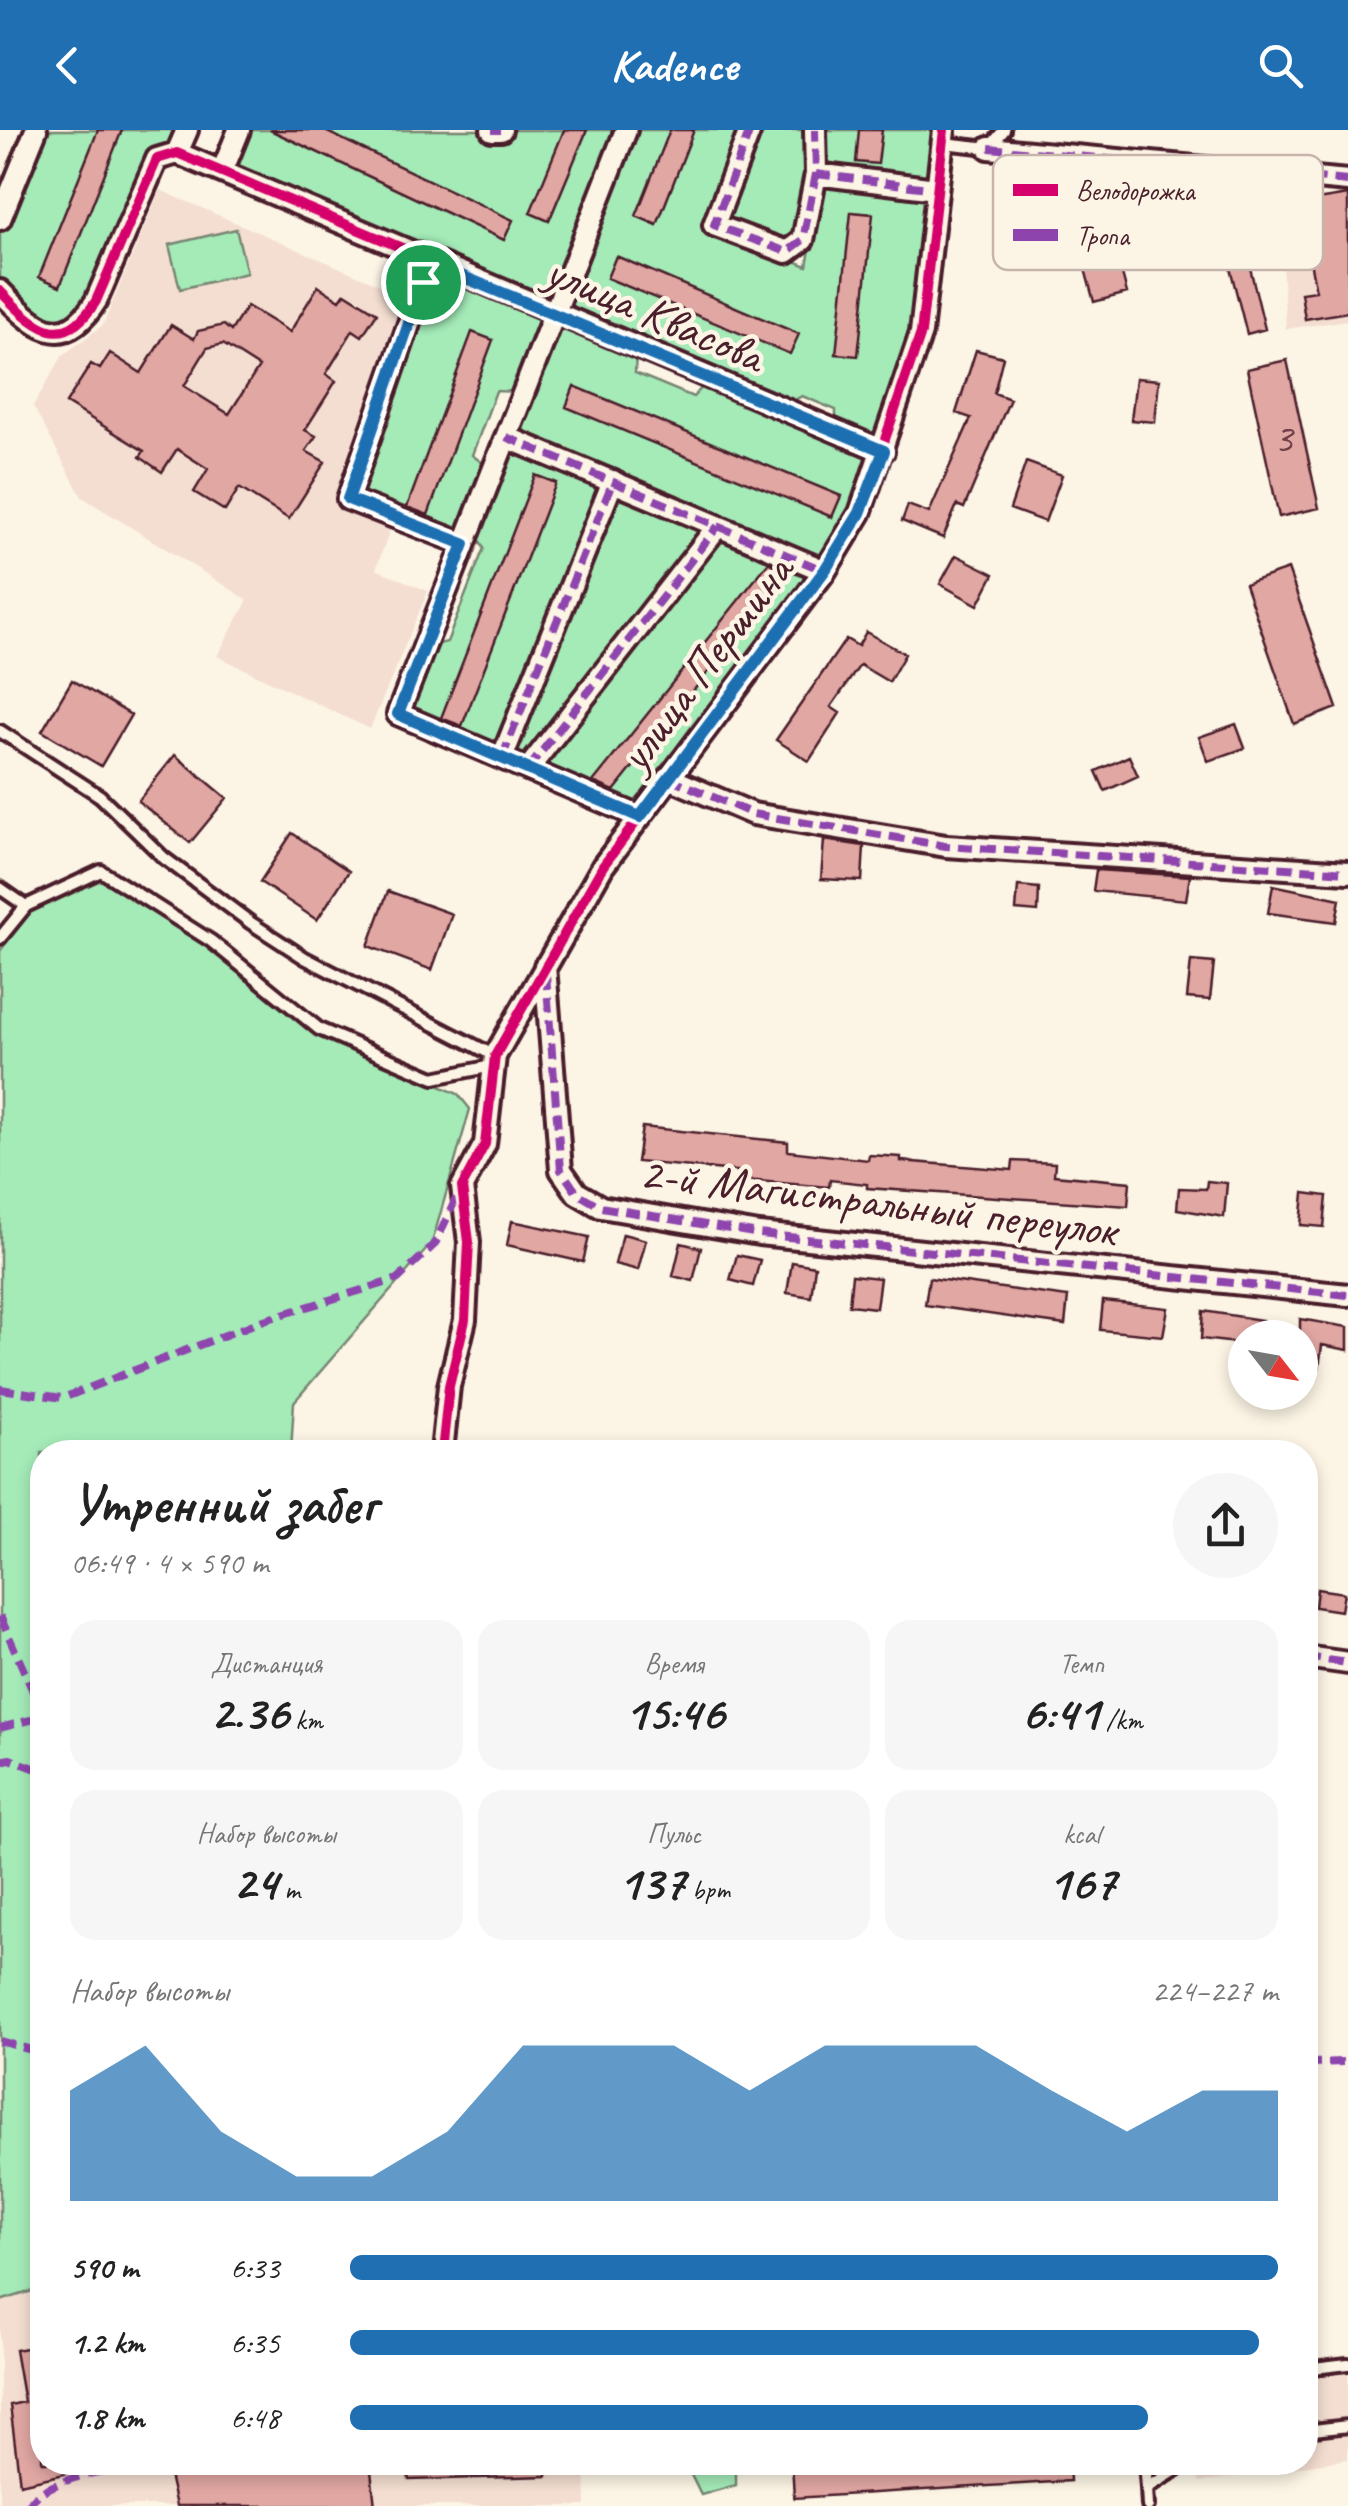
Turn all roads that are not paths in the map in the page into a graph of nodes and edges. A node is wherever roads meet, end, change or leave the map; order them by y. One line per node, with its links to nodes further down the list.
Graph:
1 (36, 130): 19 (street)
2 (187, 130): 12 (street)
3 (239, 130): 14 (street)
4 (492, 130): 5 (street)
5 (500, 130)
6 (626, 130): 22 (street)
7 (750, 130): 15 (street)
8 (815, 130): 15 (street)
9 (1004, 130): 11 (lane)
10 (943, 137): 11 (lane); 18 (street, улица Першина)
11 (989, 148): 13 (street)
12 (177, 153): 14 (street, улица Квасова); 21 (street)
13 (1063, 155)
14 (222, 172): 20 (street, улица Квасова)
15 (816, 174): 18 (street)
16 (1323, 180): 17 (street)
17 (1348, 182)
18 (936, 189): 24 (street, улица Першина)
19 (0, 219)
20 (430, 263): 22 (street, улица Квасова); 27 (street)
21 (0, 291)
22 (554, 314): 23 (street); 24 (street, улица Квасова)
23 (506, 437): 25 (street); 27 (street)
24 (884, 451): 28 (street, улица Першина)
25 (612, 482): 26 (street); 30 (street)
26 (718, 526): 28 (street); 31 (street)
27 (464, 544): 30 (street)
28 (825, 570): 32 (street, улица Першина)
29 (0, 731): 39 (lane)
30 (502, 758): 31 (street)
31 (528, 769): 33 (street)
32 (669, 778): 33 (street, улица Першина); 34 (street)
33 (640, 817): 38 (street, улица Першина)
34 (1348, 872)
35 (0, 888): 36 (lane)
36 (26, 906): 37 (lane); 39 (lane)
37 (0, 938)
38 (545, 963): 39 (street, улица Першина); 40 (street, 2-й Магистральный переулок)
39 (493, 1061): 41 (street, улица Першина)
40 (1348, 1294)
41 (443, 1440)
42 (1318, 1659): 43 (street)
43 (1348, 1663)
44 (1348, 2364): 45 (lane)
45 (1318, 2367)
46 (1348, 2426): 47 (lane)
47 (1318, 2429)
48 (1146, 2475): 50 (lane)
49 (1168, 2475): 50 (lane)
50 (1147, 2488): 51 (lane)
51 (1148, 2506)

